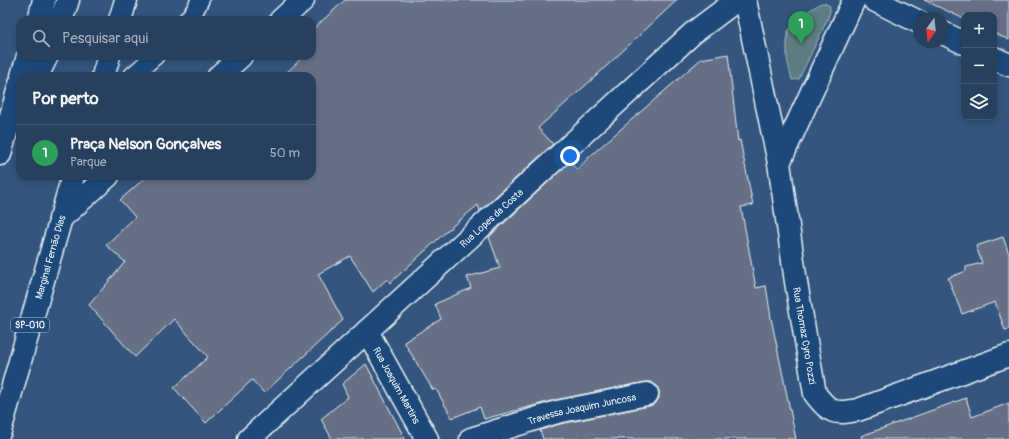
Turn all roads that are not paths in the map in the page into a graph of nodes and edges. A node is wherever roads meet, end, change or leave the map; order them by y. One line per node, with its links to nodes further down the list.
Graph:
1 (44, 0): 10 (main road)
2 (68, 0): 11 (main road)
3 (126, 0): 12 (main road)
4 (200, 0): 13 (lane)
5 (303, 0): 14 (main road)
6 (736, 0): 37 (main road, Rua Lopes da Costa)
7 (745, 0): 33 (main road, Rua Thomaz Cyro Pozzi)
8 (854, 0): 33 (main road)
9 (874, 0): 15 (main road)
10 (39, 16)
11 (62, 16)
12 (121, 16)
13 (190, 16)
14 (285, 16)
15 (913, 19)
16 (949, 36): 17 (main road)
17 (961, 42)
18 (997, 59): 24 (main road)
19 (27, 60): 25 (main road)
20 (45, 60): 26 (main road)
21 (108, 60): 27 (main road)
22 (150, 60): 28 (lane)
23 (237, 60): 29 (main road)
24 (1009, 65)
25 (23, 72)
26 (39, 72)
27 (104, 72)
28 (137, 72)
29 (223, 72)
30 (16, 98): 32 (main road)
31 (16, 120): 32 (main road)
32 (0, 154)
33 (779, 163): 38 (main road, Rua Thomaz Cyro Pozzi)
34 (72, 180): 36 (main road, Marginal Fernão Dias / SP-010)
35 (104, 180): 36 (main road)
36 (60, 219): 40 (main road, Marginal Fernão Dias / SP-010)
37 (367, 331): 41 (main road, Rua Lopes da Costa); 42 (main road, Rua Joaquim Martins)
38 (1009, 355)
39 (647, 394): 43 (main road, Travessa Joaquim Juncosa)
40 (0, 431)
41 (249, 439)
42 (427, 439)
43 (471, 439)

